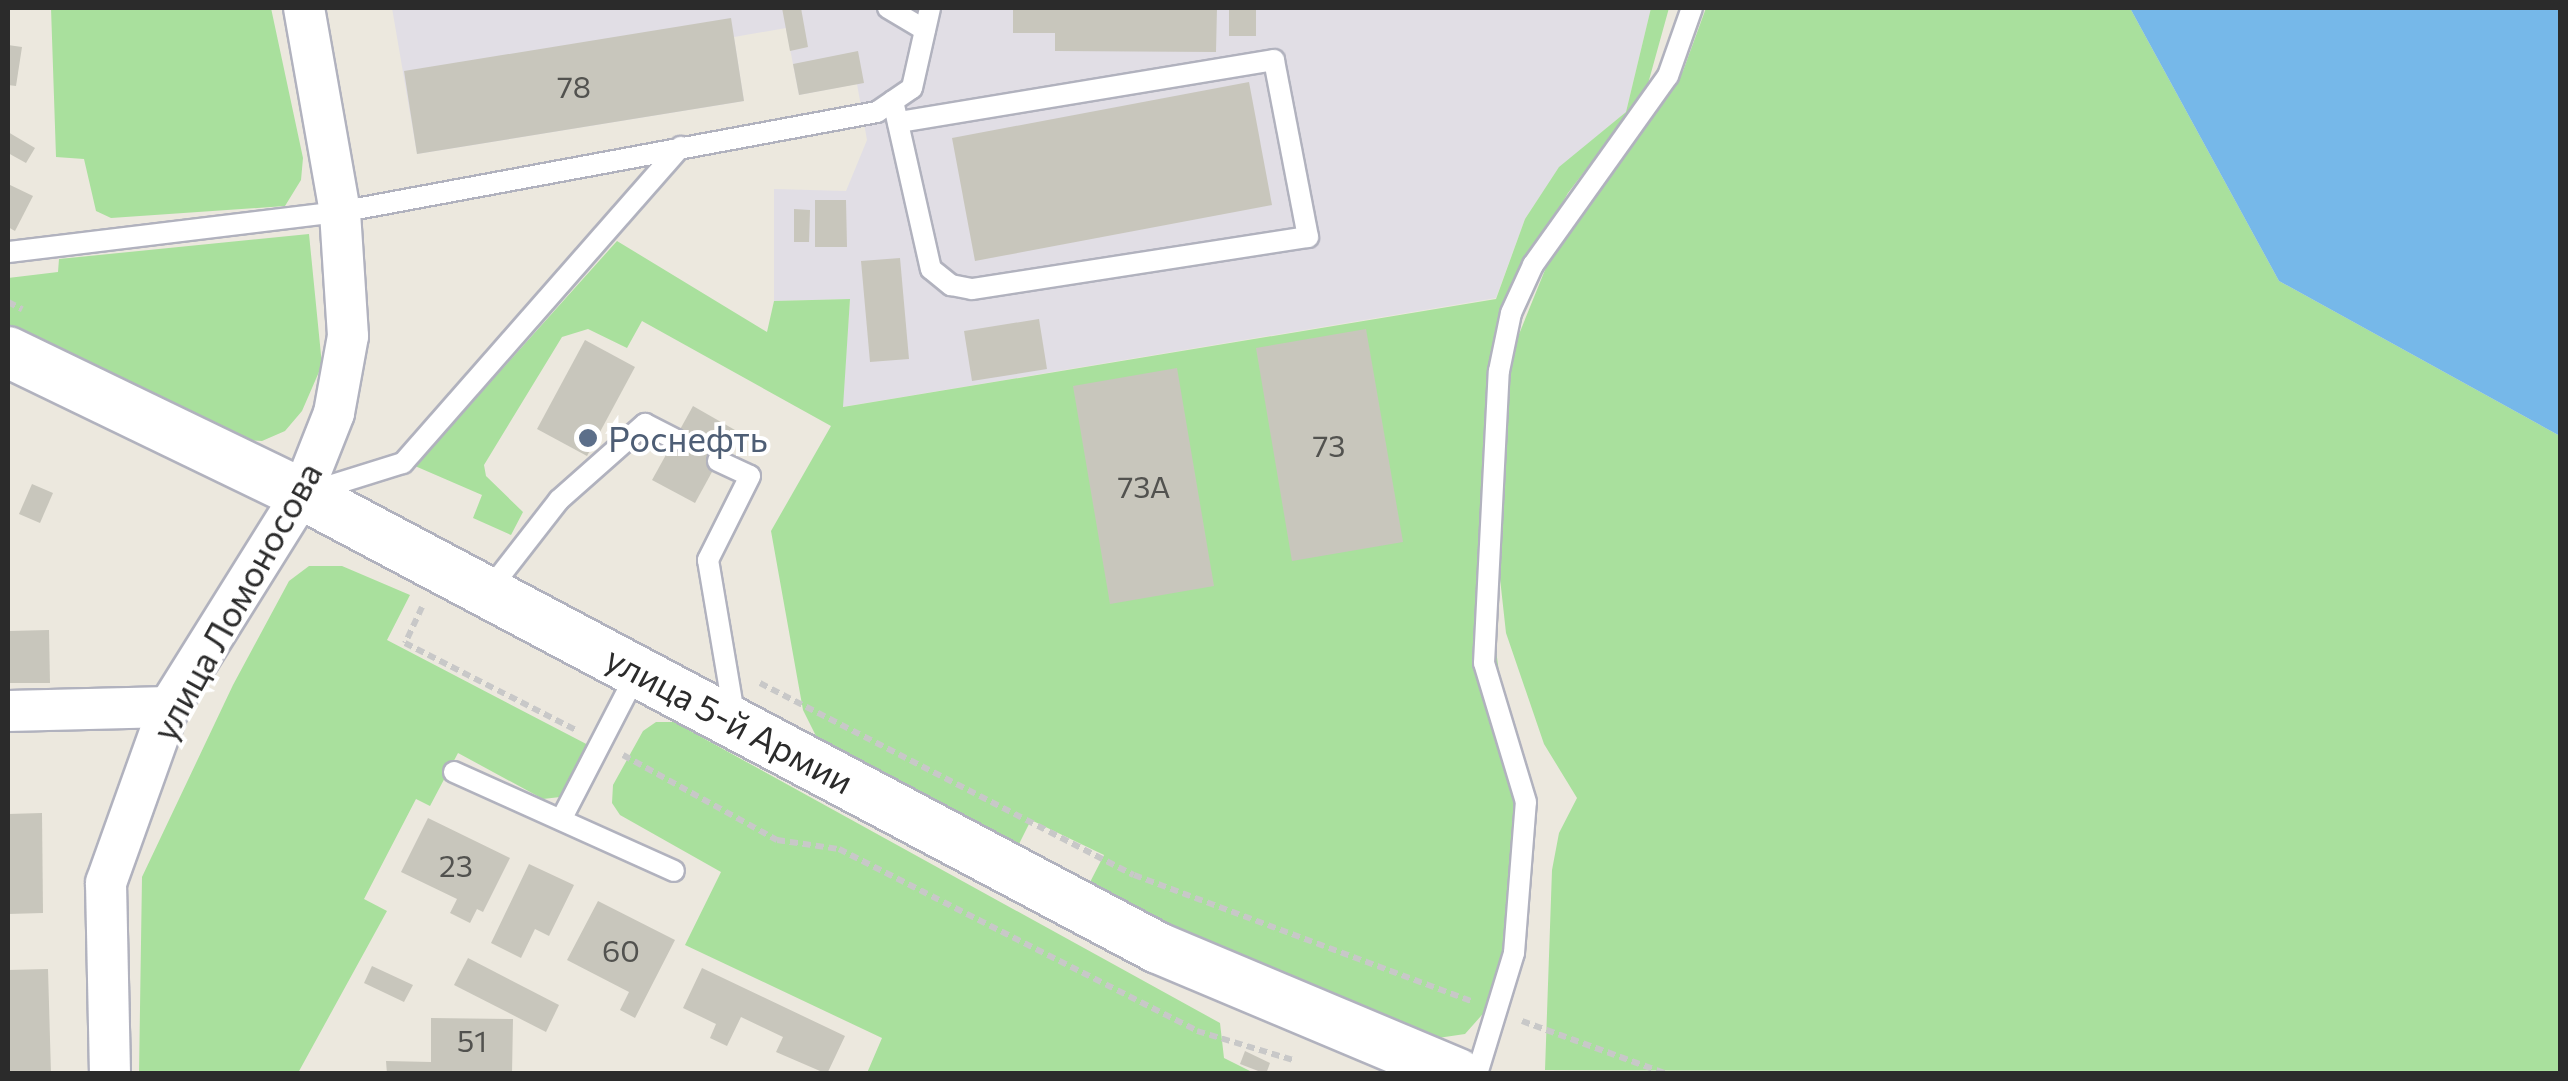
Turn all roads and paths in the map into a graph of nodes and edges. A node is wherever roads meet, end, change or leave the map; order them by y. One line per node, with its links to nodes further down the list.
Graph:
1 (304, 8): 9 (street, улица Ломоносова)
2 (888, 8): 5 (lane)
3 (930, 8): 5 (lane)
4 (1692, 8): 32 (lane)
5 (925, 30): 6 (lane)
6 (893, 100): 7 (lane); 8 (lane)
7 (898, 122): 7 (lane)
8 (682, 147): 9 (lane); 15 (lane)
9 (340, 212): 10 (lane); 15 (street, улица Ломоносова)
10 (8, 252)
11 (8, 302): 12 (path)
12 (16, 332): 15 (street, улица 5-й Армии)
13 (675, 439): 17 (lane)
14 (718, 460): 18 (lane)
15 (302, 494): 16 (street, улица 5-й Армии); 20 (street, улица Ломоносова)
16 (440, 567): 17 (street, улица 5-й Армии); 23 (path)
17 (488, 592): 19 (street, улица 5-й Армии)
18 (726, 666): 22 (lane); 27 (path)
19 (638, 670): 22 (street, улица 5-й Армии); 23 (lane)
20 (170, 707): 21 (street); 30 (street, улица Ломоносова)
21 (8, 711)
22 (735, 722): 31 (street, улица 5-й Армии)
23 (601, 743): 25 (lane); 29 (path)
24 (454, 772): 25 (lane)
25 (563, 816): 26 (lane)
26 (674, 871)
27 (1477, 1004)
28 (1513, 1018): 33 (path)
29 (1293, 1060)
30 (110, 1074)
31 (1458, 1074)
32 (1478, 1074)
33 (1666, 1074)

